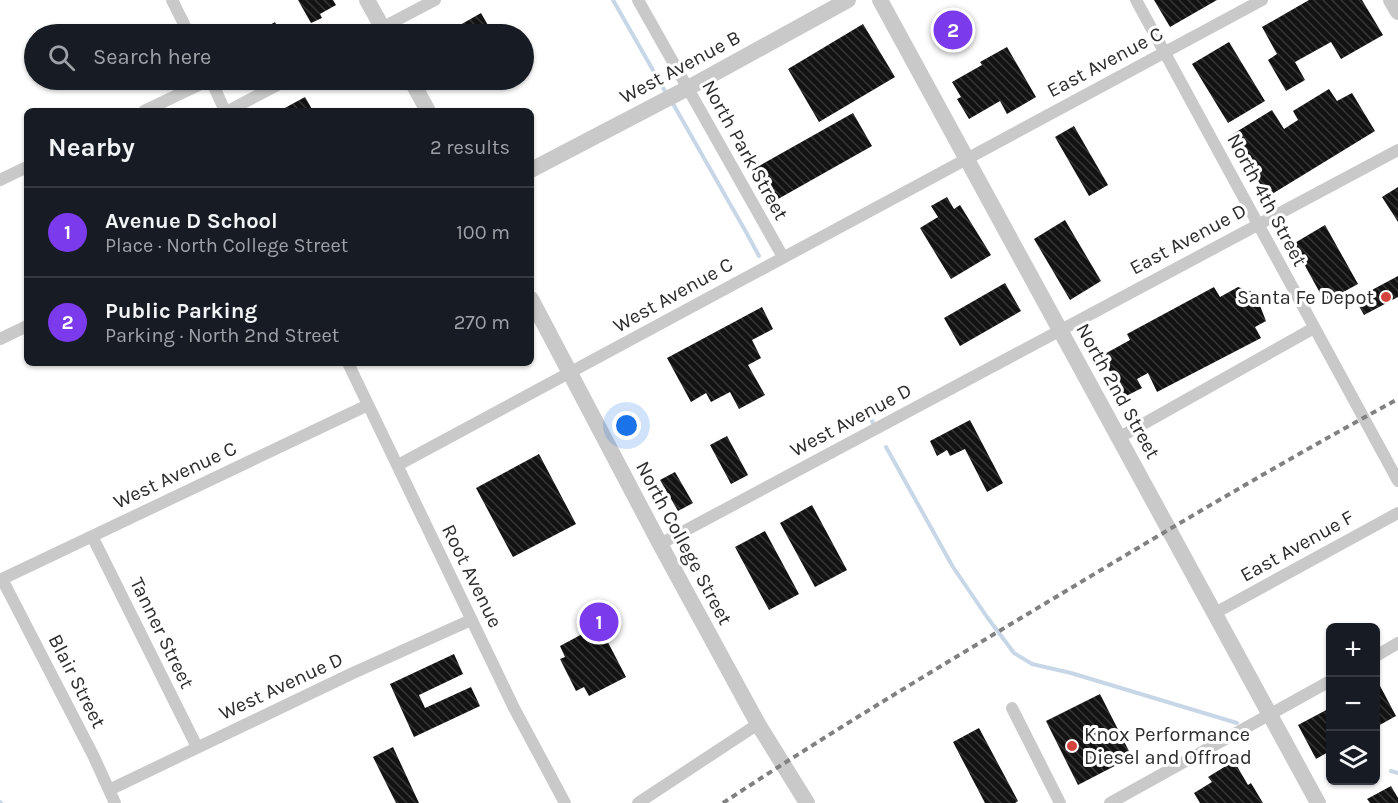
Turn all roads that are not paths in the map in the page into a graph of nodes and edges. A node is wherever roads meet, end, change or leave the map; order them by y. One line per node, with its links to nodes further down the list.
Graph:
1 (172, 0): 11 (street)
2 (367, 0): 12 (street)
3 (435, 0): 13 (street)
4 (638, 0): 19 (street, North Park Street)
5 (848, 0): 19 (street, West Avenue B)
6 (880, 0): 25 (street, North 2nd Street)
7 (1136, 0): 14 (street, North 4th Street)
8 (1262, 0): 14 (street, East Avenue C)
9 (1391, 0): 10 (street)
10 (1398, 12)
11 (184, 24)
12 (377, 24)
13 (394, 24)
14 (1164, 52): 25 (street, East Avenue C); 29 (street, North 4th Street)
15 (189, 90): 20 (street)
16 (215, 90): 21 (street)
17 (268, 90): 22 (street)
18 (416, 90): 23 (street)
19 (684, 90): 27 (street, West Avenue B); 30 (street, North Park Street)
20 (150, 108)
21 (225, 108)
22 (233, 108)
23 (426, 108)
24 (1398, 150): 29 (street, East Avenue D)
25 (967, 158): 30 (street, West Avenue C); 34 (street, North 2nd Street)
26 (24, 168): 28 (street)
27 (534, 168)
28 (0, 180)
29 (1258, 223): 33 (street, North 4th Street); 34 (street, East Avenue D)
30 (783, 258): 37 (street, West Avenue C)
31 (534, 305): 37 (street, North College Street)
32 (24, 327): 35 (street)
33 (1314, 327): 39 (street); 41 (street, North 4th Street)
34 (1060, 330): 39 (street, North 2nd Street); 44 (street, West Avenue D)
35 (0, 339)
36 (349, 366): 38 (street, Root Avenue)
37 (571, 373): 40 (street, West Avenue C); 44 (street, North College Street)
38 (368, 405): 40 (street, Root Avenue); 43 (street, West Avenue C)
39 (1119, 437): 46 (street, North 2nd Street)
40 (398, 465): 47 (street, Root Avenue)
41 (1398, 481)
42 (1398, 513): 46 (street, East Avenue F)
43 (92, 536): 45 (street, West Avenue C); 54 (street, Tanner Street)
44 (660, 544): 53 (street, North College Street)
45 (1, 579): 55 (street, Blair Street)
46 (1215, 613): 52 (street, North 2nd Street)
47 (471, 620): 54 (street, West Avenue D); 57 (street, Root Avenue)
48 (1398, 643): 49 (street)
49 (1380, 654)
50 (1326, 683): 52 (street)
51 (1012, 708): 60 (street)
52 (1270, 714): 61 (street); 62 (street, North 2nd Street)
53 (758, 724): 58 (street); 59 (street, North College Street)
54 (196, 747): 55 (street, West Avenue D)
55 (109, 790): 56 (street, Blair Street)
56 (115, 803)
57 (565, 803)
58 (638, 803)
59 (807, 803)
60 (1060, 803)
61 (1110, 803)
62 (1318, 803)

